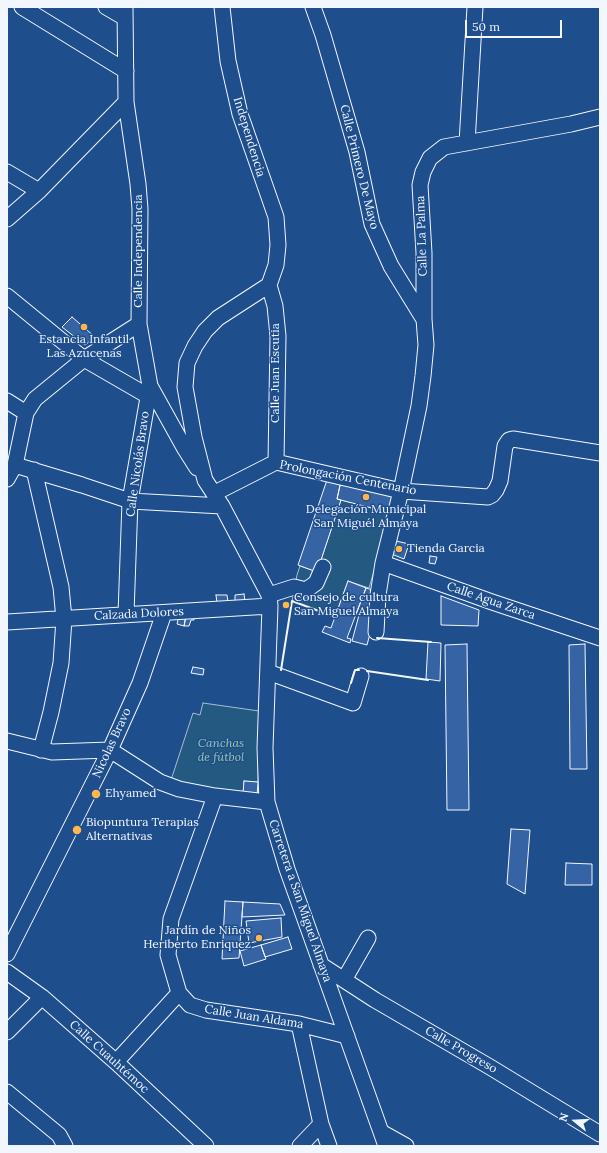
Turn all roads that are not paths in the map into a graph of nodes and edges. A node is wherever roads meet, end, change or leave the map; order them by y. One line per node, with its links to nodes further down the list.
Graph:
1 (22, 7): 7 (street)
2 (106, 7): 6 (street)
3 (222, 7): 14 (street, Independencia)
4 (313, 7): 16 (street, Calle Primero De Mayo)
5 (475, 7): 10 (street)
6 (125, 13): 7 (street, Calle Independencia)
7 (126, 71): 8 (street, Calle Independencia)
8 (126, 102): 12 (street); 17 (street, Calle Independencia)
9 (600, 117): 10 (street, Calle La Palma)
10 (467, 143): 16 (street, Calle La Palma)
11 (7, 172): 12 (street)
12 (38, 191): 13 (street)
13 (7, 219)
14 (268, 285): 23 (street, Calle Juan Escutia); 27 (street, Calle Independencia)
15 (7, 296): 18 (street)
16 (424, 319): 28 (street, Calle La Palma)
17 (139, 324): 18 (street); 19 (street, Calle Independencia)
18 (84, 359): 19 (street); 21 (street)
19 (149, 391): 27 (street, Calle Independencia); 30 (street, Calle Nicolás Bravo)
20 (7, 401): 21 (street)
21 (26, 413): 24 (street)
22 (600, 453): 28 (street, Prolongación Centenario)
23 (276, 462): 28 (street, Prolongación Centenario); 29 (street, Prolongación Centenario)
24 (15, 465): 25 (street, Prolongación Centenario); 26 (street)
25 (34, 470): 30 (street, Prolongación Centenario); 36 (street)
26 (7, 479)
27 (206, 480): 29 (street, Calle Independencia)
28 (401, 491): 31 (street, Calle La Palma)
29 (218, 500): 30 (street, Prolongación Centenario); 33 (street, Carretera a San Miguel Almaya)
30 (130, 501): 35 (street, Calle Nicolás Bravo)
31 (383, 563): 38 (street, Calle La Palma); 39 (street, Calle Agua Zarca)
32 (323, 567): 33 (street, Calzada Dolores)
33 (270, 600): 34 (street, Calzada Dolores); 40 (street, Carretera a San Miguel Almaya)
34 (164, 612): 35 (street, Calzada Dolores); 44 (street, Nicolas Bravo)
35 (126, 614): 36 (street, Calzada Dolores)
36 (64, 619): 37 (street, Calzada Dolores); 43 (street)
37 (7, 622)
38 (376, 632)
39 (600, 638)
40 (268, 672): 41 (street); 46 (street, Carretera a San Miguel Almaya)
41 (361, 676)
42 (7, 741): 43 (street)
43 (41, 750): 44 (street)
44 (110, 750): 45 (street); 48 (street, Nicolas Bravo)
45 (215, 796): 46 (street); 52 (street)
46 (267, 802): 49 (street, Carretera a San Miguel Almaya)
47 (368, 938): 51 (street)
48 (7, 954)
49 (321, 965): 51 (street, Calle Progreso); 56 (street, Carretera a San Miguel Almaya)
50 (7, 972): 53 (street, Calle Cuauhtémoc)
51 (344, 980): 60 (street, Calle Progreso)
52 (179, 993): 54 (street, Calle Juan Aldama); 57 (street)
53 (42, 997): 55 (street); 57 (street, Calle Cuauhtémoc)
54 (299, 1024): 56 (street, Calle Juan Aldama); 59 (street)
55 (7, 1032)
56 (347, 1036): 61 (street, Carretera a San Miguel Almaya)
57 (116, 1062): 63 (street, Calle Cuauhtémoc)
58 (7, 1092): 62 (street)
59 (321, 1124): 64 (street); 65 (street)
60 (600, 1134)
61 (383, 1139): 66 (street)
62 (65, 1146)
63 (206, 1146)
64 (300, 1146)
65 (329, 1146)
66 (406, 1146)

